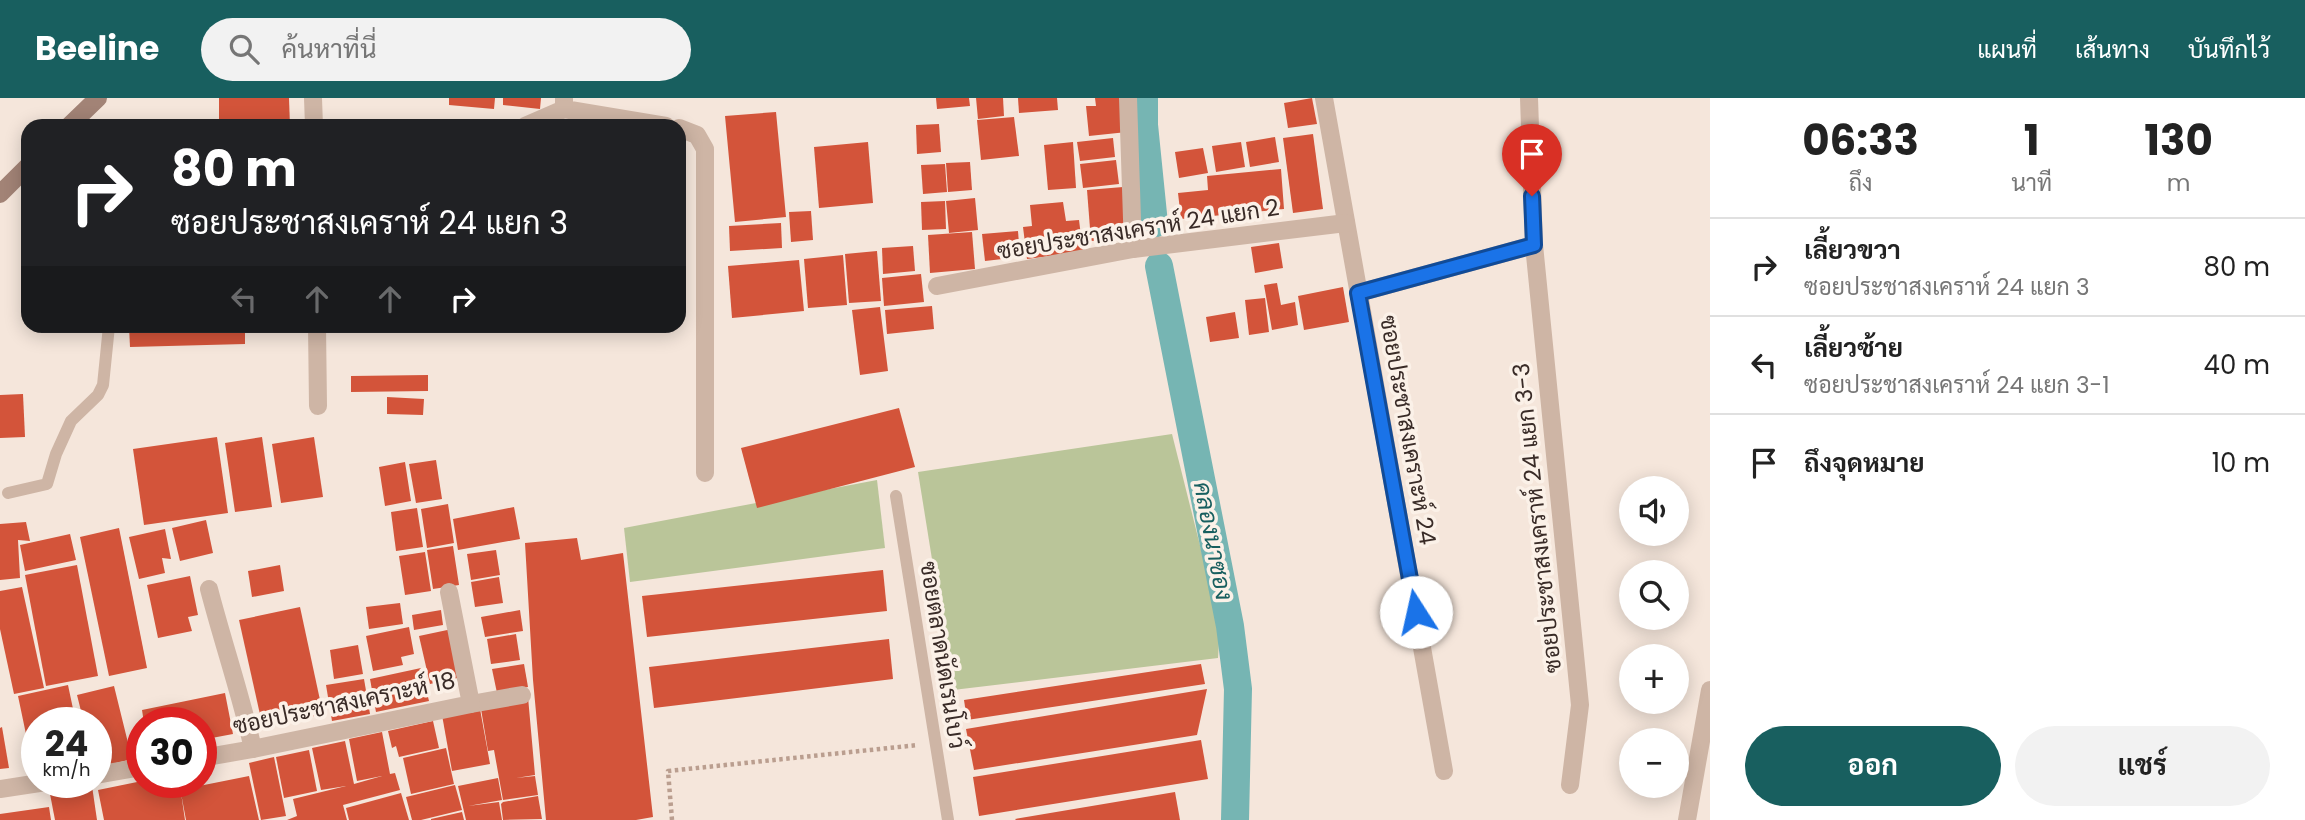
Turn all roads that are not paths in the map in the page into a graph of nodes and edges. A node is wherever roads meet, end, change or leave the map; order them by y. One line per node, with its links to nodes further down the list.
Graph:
1 (98, 98): 7 (main road)
2 (313, 98): 8 (street)
3 (1128, 98): 16 (street)
4 (1324, 98): 14 (street, ซอยประชาสงเคราะห์ 24)
5 (1529, 98): 15 (street, ซอยประชาสงเคราห์ 24 แยก 3-3)
6 (564, 103): 9 (street); 10 (street)
7 (76, 119)
8 (314, 119)
9 (537, 119)
10 (635, 119)
11 (686, 131): 22 (street)
12 (21, 173): 13 (main road)
13 (0, 194)
14 (1346, 223): 16 (street, ซอยประชาสงเคราห์ 24 แยก 2); 18 (street, ซอยประชาสงเคราะห์ 24)
15 (1534, 245): 18 (street); 33 (street, ซอยประชาสงเคราห์ 24 แยก 3-3)
16 (1133, 249): 17 (street, ซอยประชาสงเคราห์ 24 แยก 2)
17 (937, 286)
18 (1358, 293): 32 (street, ซอยประชาสงเคราะห์ 24)
19 (108, 333): 23 (lane)
20 (317, 333): 21 (street)
21 (318, 406)
22 (705, 473)
23 (8, 493)
24 (896, 496): 36 (lane, ซอยตลาดนัดเรนโบว์)
25 (209, 589): 30 (street)
26 (449, 592): 29 (street, ซอยประชาสงเคราะห์ 18)
27 (1710, 690): 37 (street)
28 (522, 695): 29 (street)
29 (471, 704): 30 (street, ซอยประชาสงเคราะห์ 18)
30 (253, 750): 31 (street, ซอยประชาสงเคราะห์ 18)
31 (217, 756)
32 (1444, 771)
33 (1570, 785)
34 (21, 786): 35 (street)
35 (0, 789)
36 (948, 820)
37 (1687, 820)

